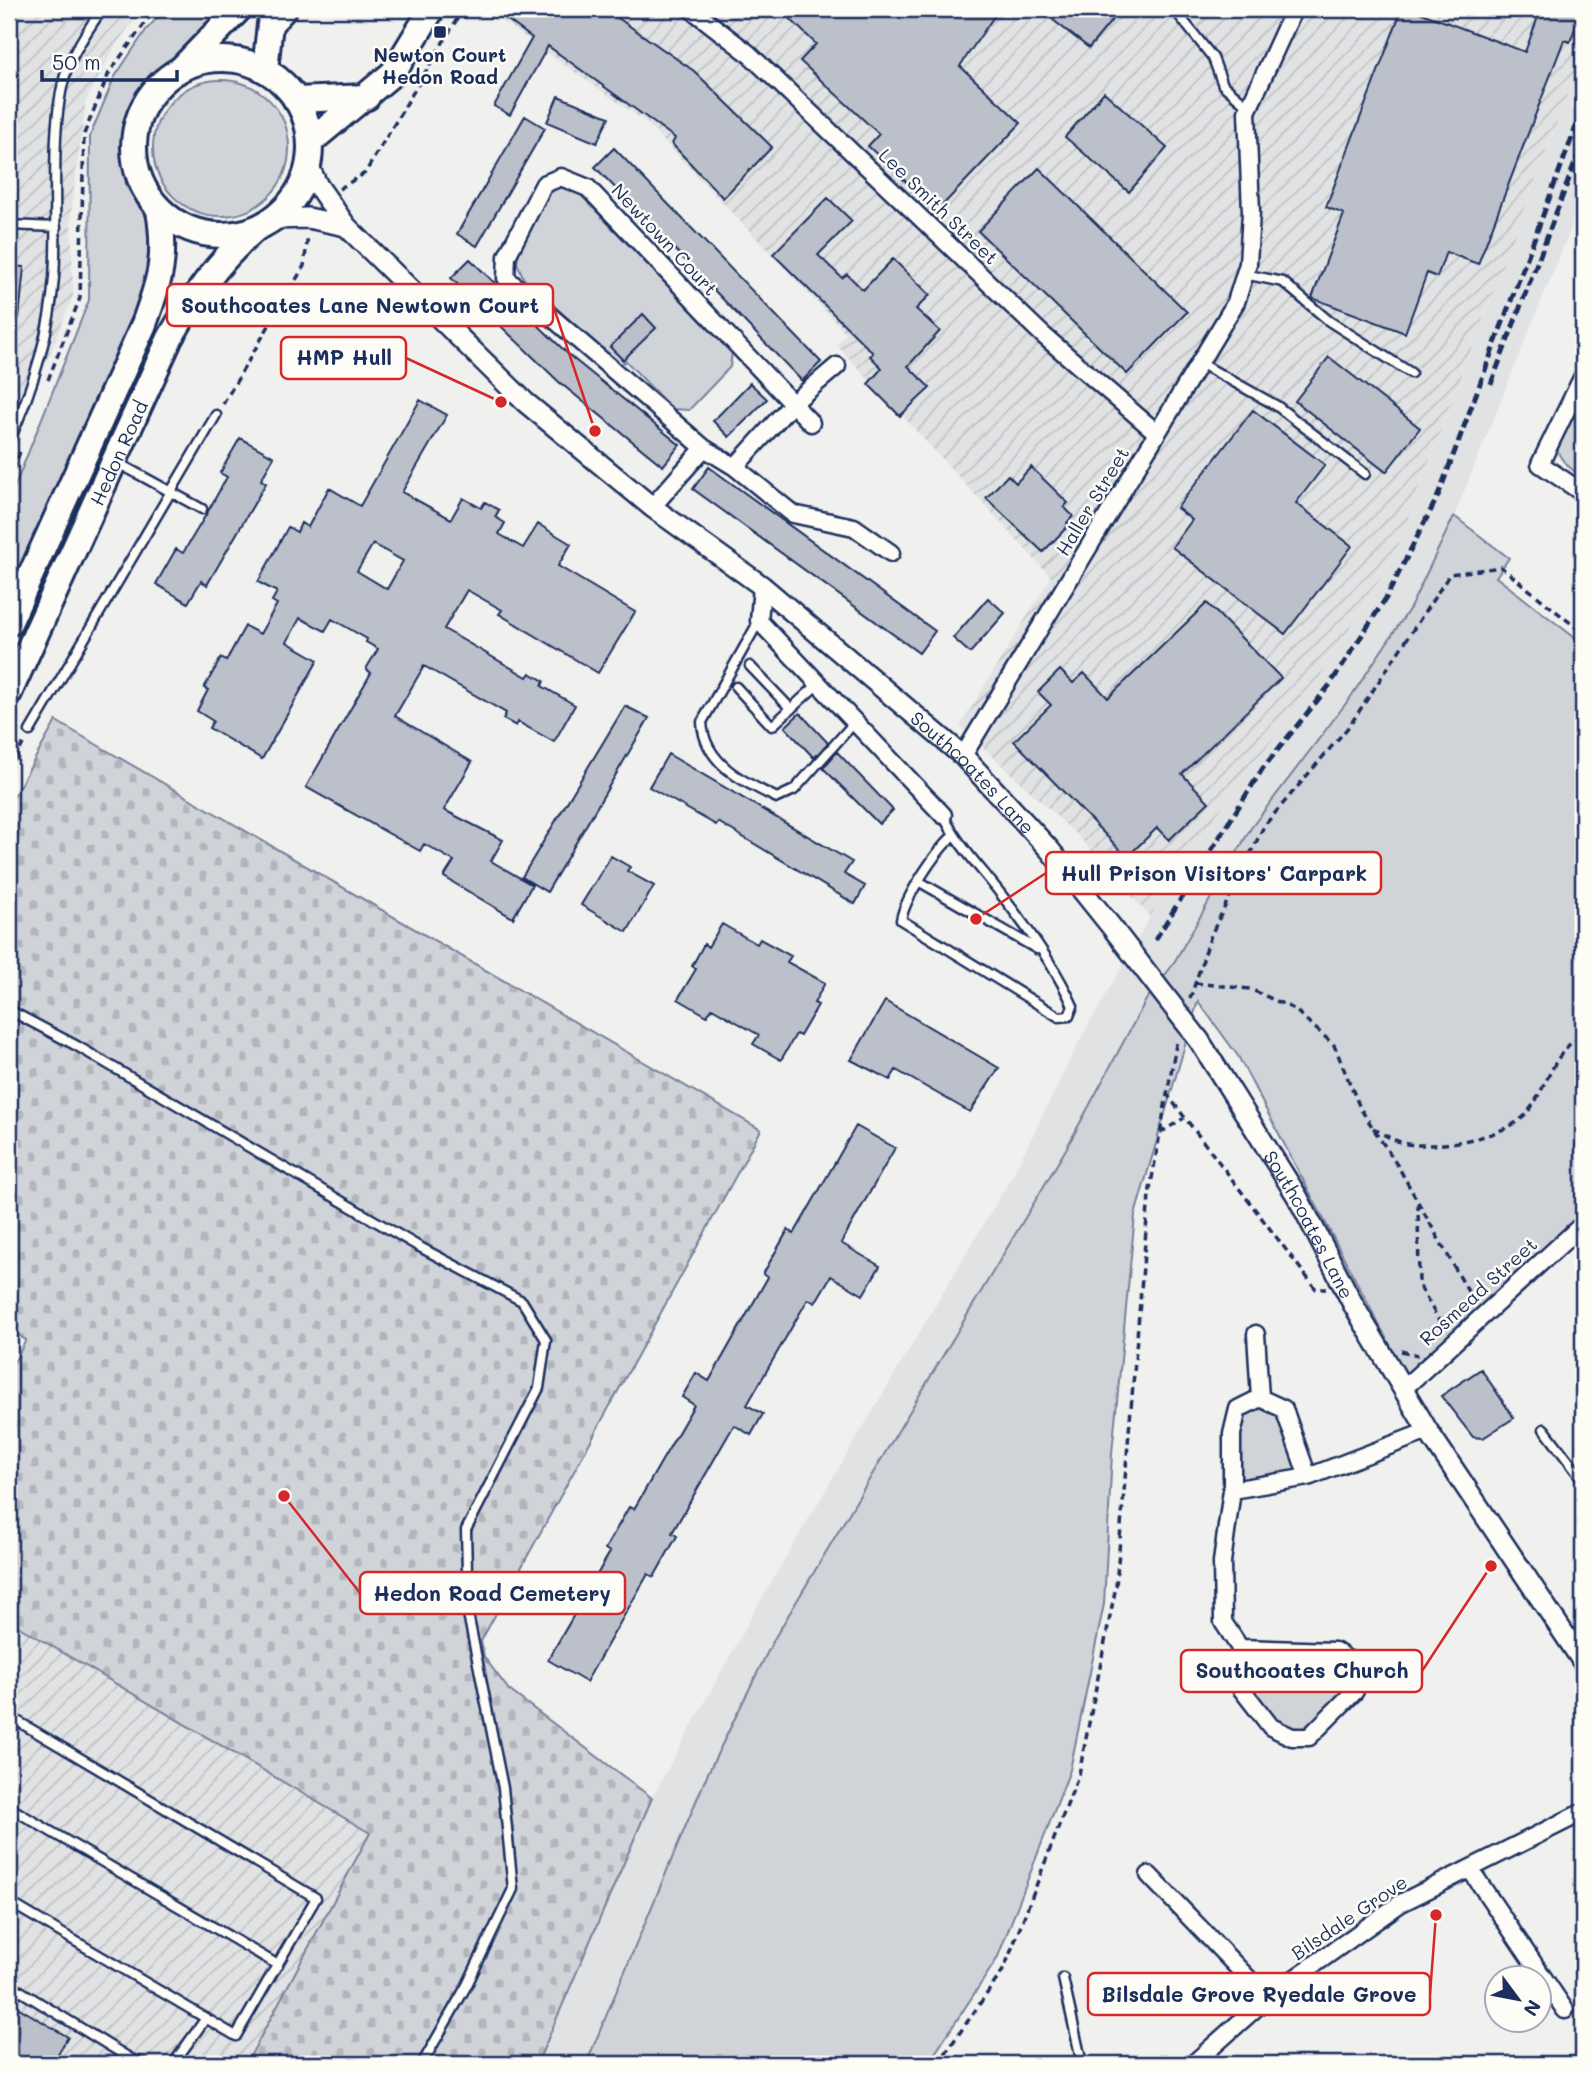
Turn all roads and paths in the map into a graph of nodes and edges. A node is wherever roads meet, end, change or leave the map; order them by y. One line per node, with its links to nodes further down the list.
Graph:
1 (102, 9): 19 (lane)
2 (155, 9): 25 (path)
3 (239, 9): 9 (highway)
4 (284, 9): 10 (highway)
5 (432, 9): 11 (highway)
6 (691, 9): 29 (street, Lee Smith Street)
7 (1174, 9): 13 (lane)
8 (1294, 9): 13 (street)
9 (183, 68): 10 (highway); 15 (highway)
10 (265, 70): 12 (highway)
11 (367, 97): 12 (highway); 14 (highway)
12 (296, 100): 14 (highway)
13 (1249, 107): 20 (street, Haller Street)
14 (309, 153): 17 (highway); 18 (street, Southcoates Lane)
15 (159, 210): 17 (highway); 44 (highway, Hedon Road)
16 (9, 225): 19 (lane)
17 (264, 225): 18 (street); 33 (highway, Hedon Road)
18 (346, 226): 39 (street, Southcoates Lane)
19 (56, 227): 30 (lane)
20 (1246, 269): 21 (street, Haller Street); 23 (lane)
21 (1200, 363): 29 (street, Haller Street); 35 (lane)
22 (837, 366): 26 (street)
23 (1411, 373)
24 (1583, 376): 38 (street)
25 (47, 383)
26 (792, 404): 28 (street, Newtown Court); 32 (street, Newtown Court); 34 (street)
27 (216, 415): 37 (lane)
28 (811, 423)
29 (1157, 433): 53 (street, Haller Street)
30 (9, 442)
31 (23, 444): 36 (path)
32 (704, 448): 34 (street, Newtown Court); 39 (street)
33 (115, 462): 37 (lane); 49 (highway, Hedon Road)
34 (735, 467): 41 (street, Newtown Court)
35 (1366, 474)
36 (9, 481)
37 (170, 491): 40 (lane); 52 (lane)
38 (1583, 493)
39 (652, 507): 42 (street, Southcoates Lane)
40 (202, 509)
41 (891, 553)
42 (762, 586): 43 (street); 53 (street, Southcoates Lane)
43 (759, 621): 47 (street); 51 (lane)
44 (9, 623)
45 (1583, 633): 59 (path)
46 (750, 666): 50 (lane)
47 (817, 685): 50 (lane); 51 (street)
48 (736, 687): 50 (lane)
49 (9, 693)
50 (791, 709)
51 (854, 723): 55 (street)
52 (30, 731): 54 (path)
53 (963, 756): 70 (street, Southcoates Lane, bridge)
54 (9, 771)
55 (943, 815): 56 (lane)
56 (953, 836): 57 (lane); 58 (lane)
57 (920, 882): 58 (lane); 58 (lane)
58 (1040, 951)
59 (1195, 983): 60 (path); 66 (path)
60 (1187, 1007)
61 (9, 1010): 99 (lane)
62 (1180, 1032): 64 (path)
63 (1583, 1035): 66 (path)
64 (1166, 1093): 65 (path); 67 (path)
65 (1184, 1118): 67 (path); 70 (path)
66 (1373, 1128): 68 (path)
67 (1159, 1134): 100 (path)
68 (1418, 1202): 71 (path); 73 (path)
69 (1583, 1224): 71 (street, Rosmead Street)
70 (1345, 1289): 74 (street, Southcoates Lane)
71 (1481, 1316): 73 (street, Rosmead Street)
72 (1256, 1334): 77 (street)
73 (1454, 1342): 75 (street, Rosmead Street)
74 (1378, 1348): 75 (path); 76 (street, Southcoates Lane)
75 (1438, 1356): 76 (street, Rosmead Street)
76 (1402, 1389): 79 (street, Southcoates Lane)
77 (1260, 1398): 80 (street); 82 (street)
78 (1544, 1429): 81 (lane)
79 (1428, 1431): 80 (street); 84 (street, Southcoates Lane)
80 (1308, 1478): 82 (street)
81 (1583, 1480)
82 (1233, 1490): 83 (street)
83 (1240, 1648): 83 (street)
84 (1580, 1652)
85 (9, 1716): 91 (lane)
86 (9, 1807): 91 (lane)
87 (1583, 1812): 88 (street, Bilsdale Grove)
88 (1470, 1869): 94 (street, Bilsdale Grove); 95 (street)
89 (1149, 1875): 94 (street)
90 (9, 1902): 96 (lane)
91 (278, 1965): 96 (lane)
92 (1063, 1978): 101 (lane)
93 (9, 1984): 97 (lane)
94 (1267, 1998): 102 (street, Bilsdale Grove)
95 (1565, 2010)
96 (206, 2018): 98 (lane)
97 (145, 2064)
98 (173, 2064)
99 (422, 2064)
100 (938, 2064)
101 (1082, 2064)
102 (1193, 2064)

